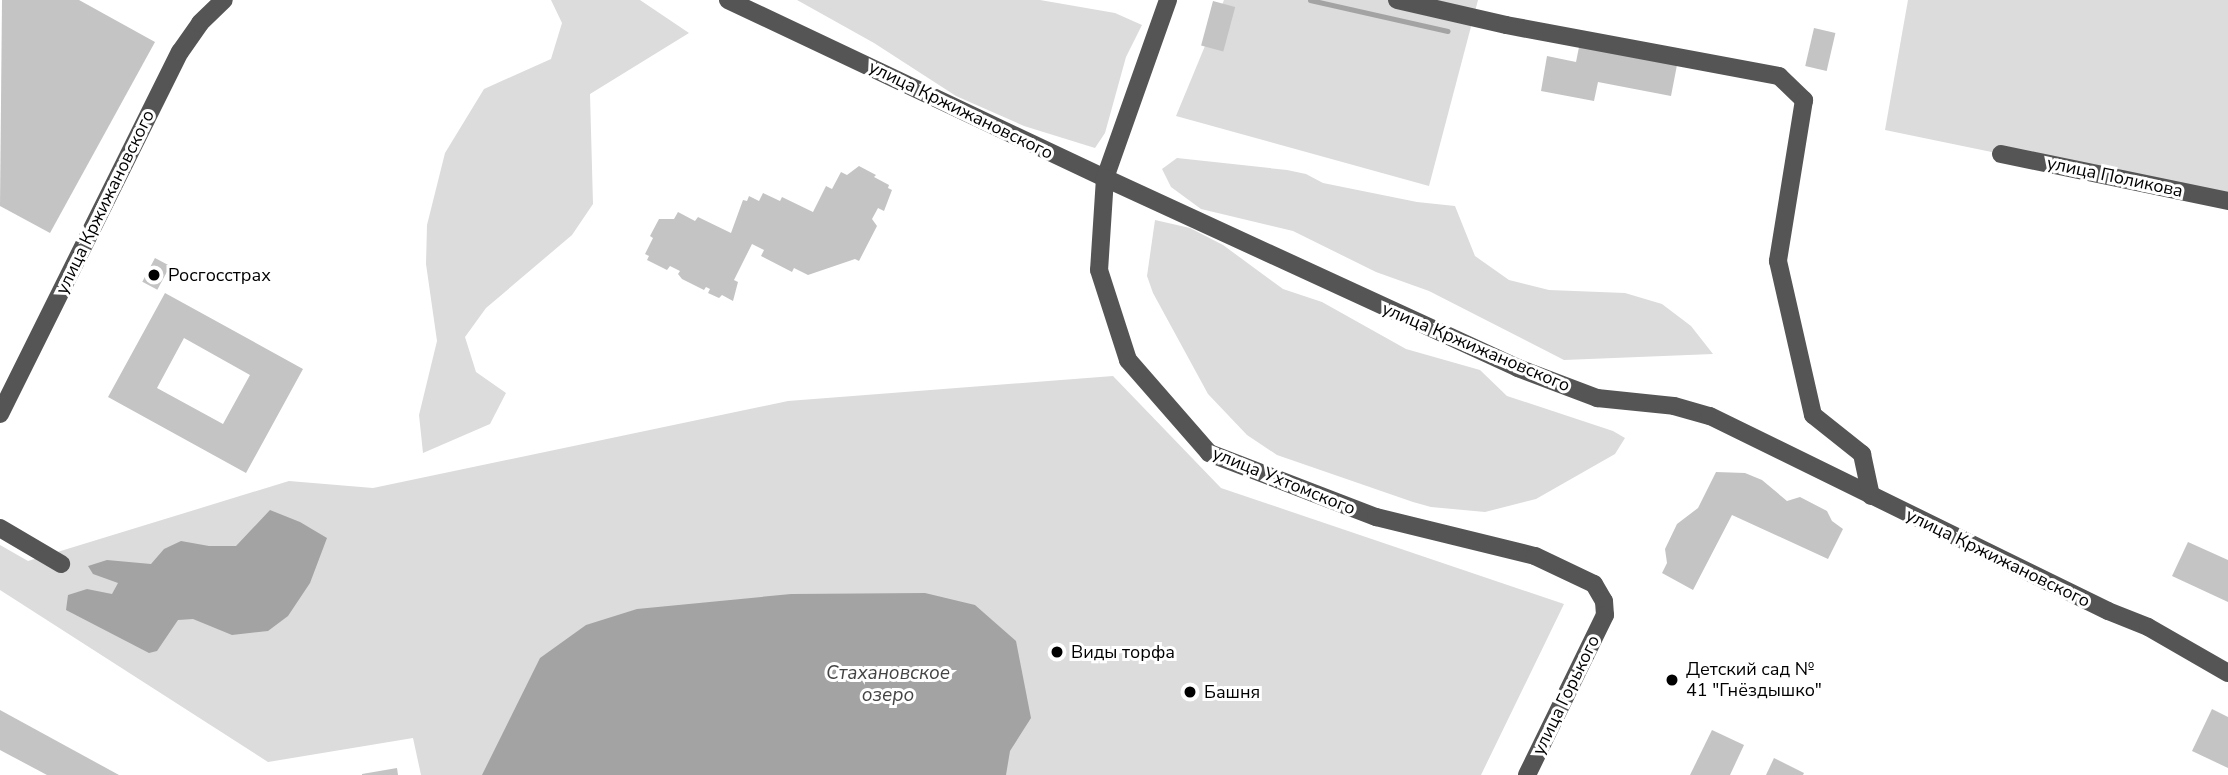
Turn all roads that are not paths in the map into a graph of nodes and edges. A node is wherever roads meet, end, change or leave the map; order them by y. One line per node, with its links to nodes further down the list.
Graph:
1 (223, 0): 8 (street, улица Кржижановского)
2 (728, 0): 6 (street, улица Кржижановского)
3 (1168, 0): 6 (street, улица Ухтомского)
4 (1397, 0): 9 (street)
5 (2001, 154): 7 (street, улица Поликова)
6 (1105, 178): 9 (street, улица Кржижановского); 12 (street, улица Ухтомского)
7 (2228, 201)
8 (0, 414)
9 (1871, 496): 13 (street, улица Кржижановского)
10 (0, 528): 11 (street)
11 (61, 564)
12 (1604, 608): 14 (street, улица Горького)
13 (2228, 673)
14 (1527, 775)

